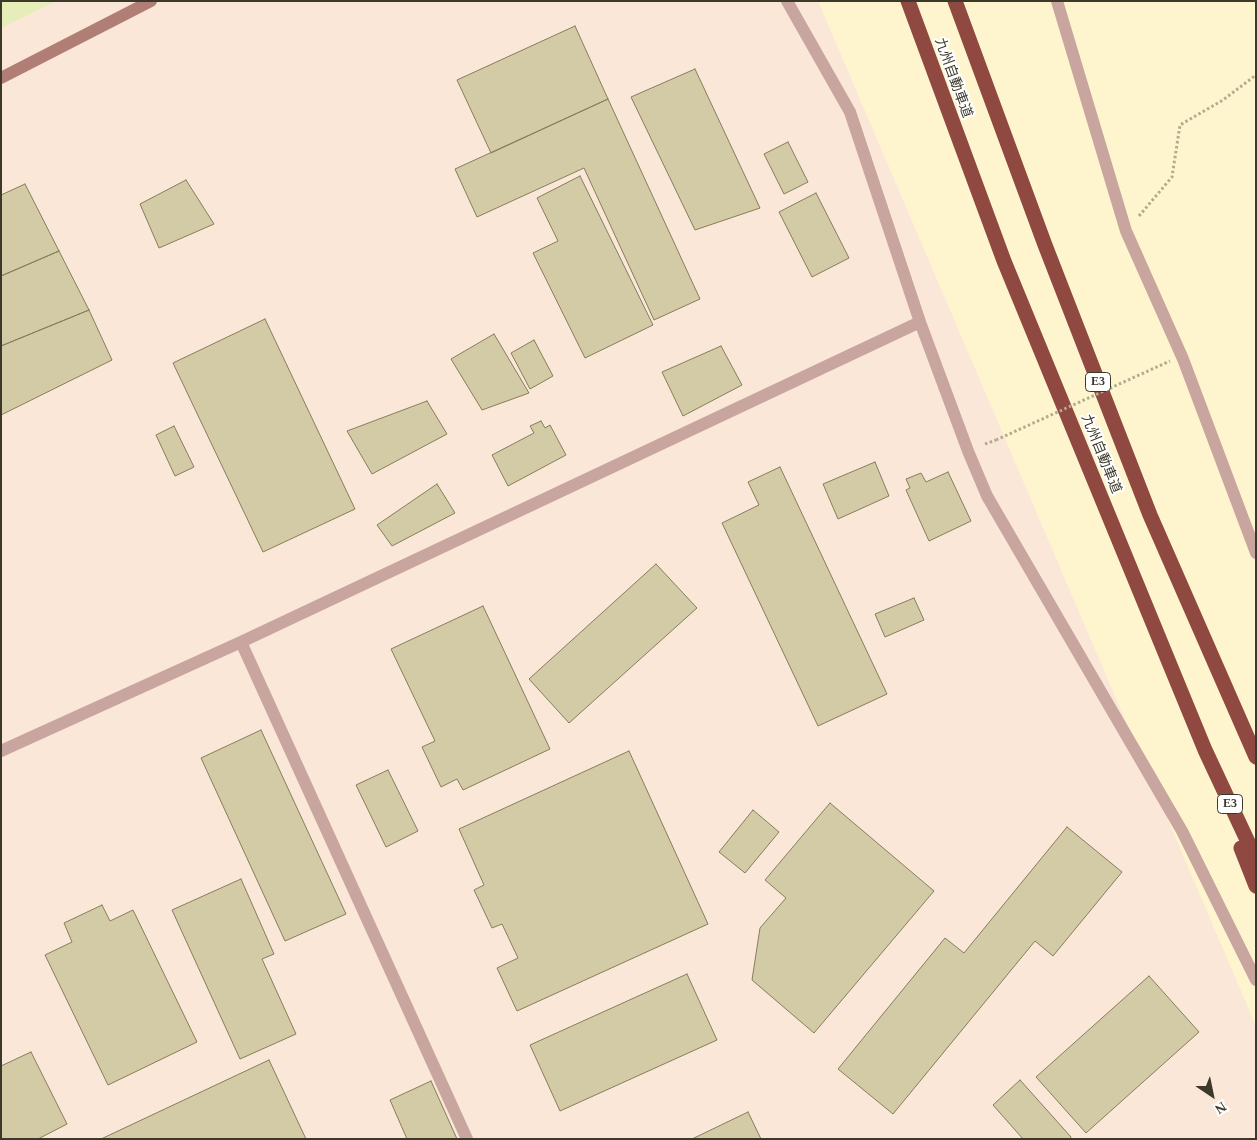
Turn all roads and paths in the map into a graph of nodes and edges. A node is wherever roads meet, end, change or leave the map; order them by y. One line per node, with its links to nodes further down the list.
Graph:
1 (151, 1): 7 (street)
2 (787, 1): 9 (street)
3 (908, 1): 14 (highway, 九州自動車道 / E3)
4 (955, 1): 16 (highway, 九州自動車道 / E3)
5 (1057, 1): 8 (street)
6 (1256, 75): 8 (path)
7 (1, 78)
8 (1126, 231): 12 (street)
9 (920, 322): 13 (street); 19 (street)
10 (1170, 361): 11 (path, bridge)
11 (996, 440)
12 (1256, 553)
13 (241, 642): 15 (street); 20 (street)
14 (1205, 750): 17 (highway, 九州自動車道 / E3); 18 (highway)
15 (1, 751)
16 (1256, 758)
17 (1256, 858)
18 (1256, 886)
19 (1256, 980)
20 (467, 1139)

